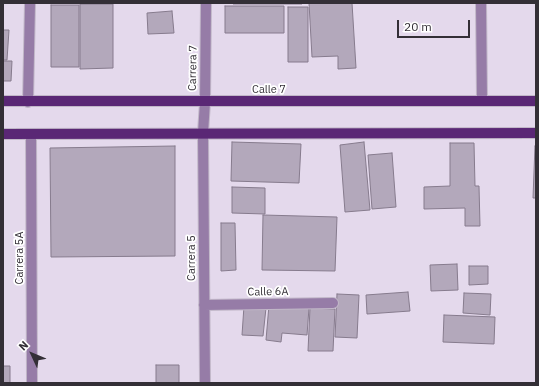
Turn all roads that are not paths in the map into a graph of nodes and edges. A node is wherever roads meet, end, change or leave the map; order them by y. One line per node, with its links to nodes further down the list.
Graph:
1 (30, 3): 7 (street)
2 (206, 3): 8 (street, Carrera 7)
3 (481, 3): 5 (street)
4 (3, 101): 7 (main road, Calle 7)
5 (482, 101): 6 (main road, Calle 7); 8 (main road, Calle 7)
6 (536, 101)
7 (28, 102): 8 (main road, Calle 7)
8 (205, 102): 9 (street, Carrera 7)
9 (203, 132): 10 (main road); 12 (main road); 14 (street, Carrera 5)
10 (536, 133)
11 (3, 134): 12 (main road)
12 (31, 134): 15 (street, Carrera 5A)
13 (333, 303): 14 (street, Calle 6A)
14 (204, 305): 16 (street, Carrera 5)
15 (32, 383)
16 (205, 383)

